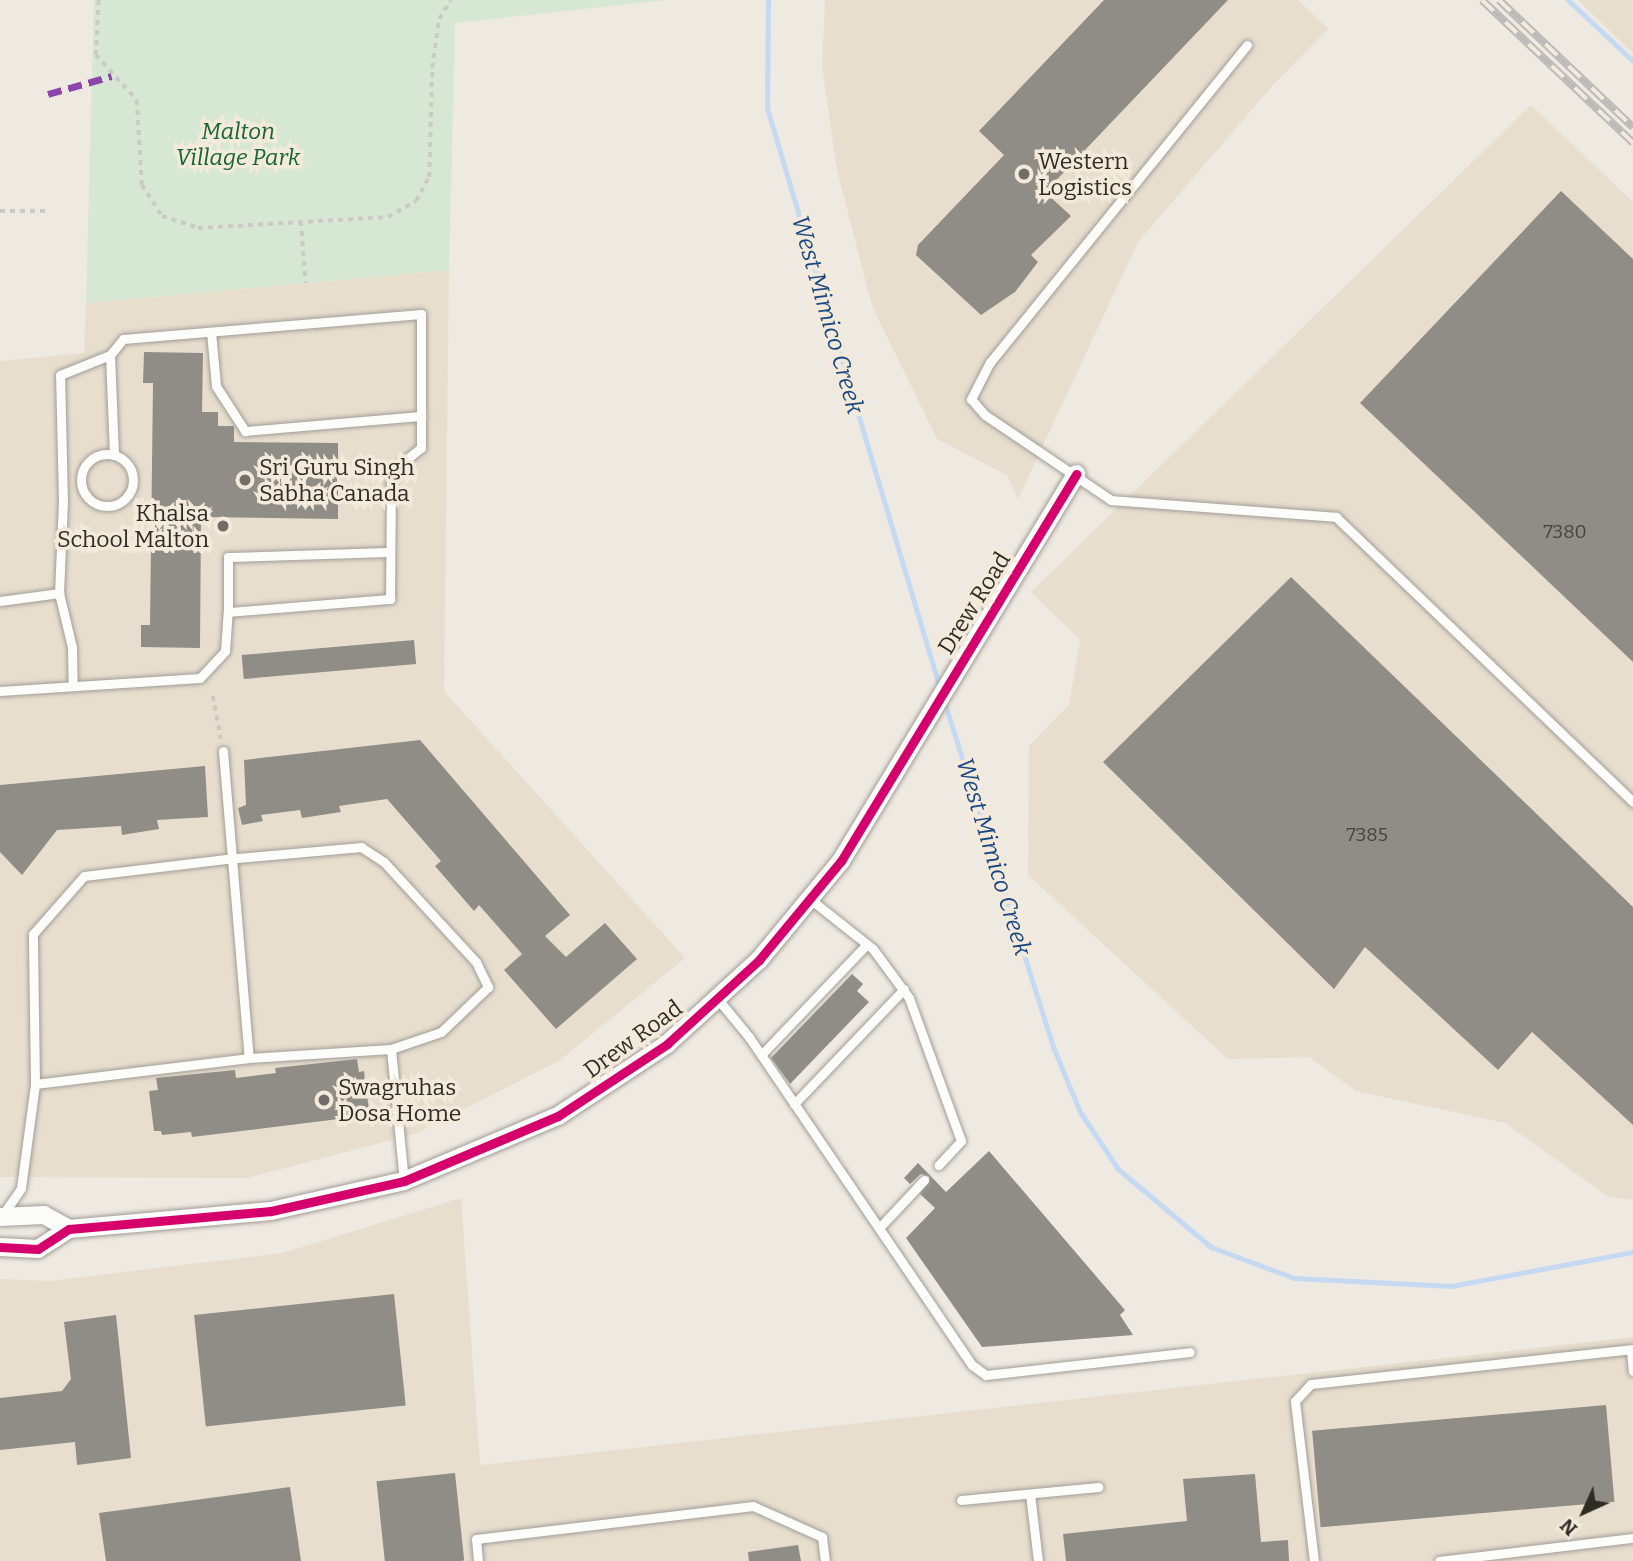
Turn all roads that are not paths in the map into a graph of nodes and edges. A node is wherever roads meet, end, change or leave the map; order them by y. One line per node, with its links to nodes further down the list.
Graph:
1 (1247, 45): 6 (lane)
2 (211, 332): 3 (lane); 4 (lane); 4 (lane)
3 (110, 355): 5 (lane); 8 (lane)
4 (421, 416): 9 (lane)
5 (114, 455): 7 (lane); 7 (lane)
6 (1076, 474): 16 (lane); 18 (street, Drew Road)
7 (83, 491): 8 (lane)
8 (63, 503): 10 (lane)
9 (390, 552): 12 (lane); 12 (lane)
10 (59, 593): 11 (lane); 13 (lane)
11 (0, 601)
12 (228, 612): 13 (lane)
13 (73, 687): 14 (lane)
14 (0, 691)
15 (223, 751): 17 (lane)
16 (1633, 802)
17 (232, 858): 22 (lane); 24 (lane); 25 (lane)
18 (810, 899): 19 (lane); 21 (street, Drew Road)
19 (867, 944): 20 (lane); 23 (lane)
20 (904, 989): 26 (lane); 27 (lane)
21 (717, 998): 23 (lane); 29 (street, Drew Road)
22 (391, 1049): 24 (lane); 29 (lane)
23 (761, 1055): 26 (lane)
24 (249, 1058): 25 (lane)
25 (34, 1084): 30 (lane)
26 (794, 1104): 31 (lane)
27 (939, 1165)
28 (924, 1180): 31 (lane)
29 (404, 1181): 32 (street, Drew Road)
30 (0, 1217): 32 (street, Drew Road)
31 (879, 1228): 35 (lane)
32 (69, 1229): 33 (street, Drew Road)
33 (0, 1247)
34 (1632, 1349): 36 (lane); 44 (lane)
35 (1190, 1352)
36 (1633, 1371)
37 (1098, 1487): 38 (lane)
38 (1030, 1494): 39 (lane); 43 (lane)
39 (961, 1500)
40 (1633, 1538): 45 (lane)
41 (478, 1561): 42 (lane)
42 (825, 1561)
43 (1038, 1561)
44 (1314, 1561)
45 (1439, 1561)

